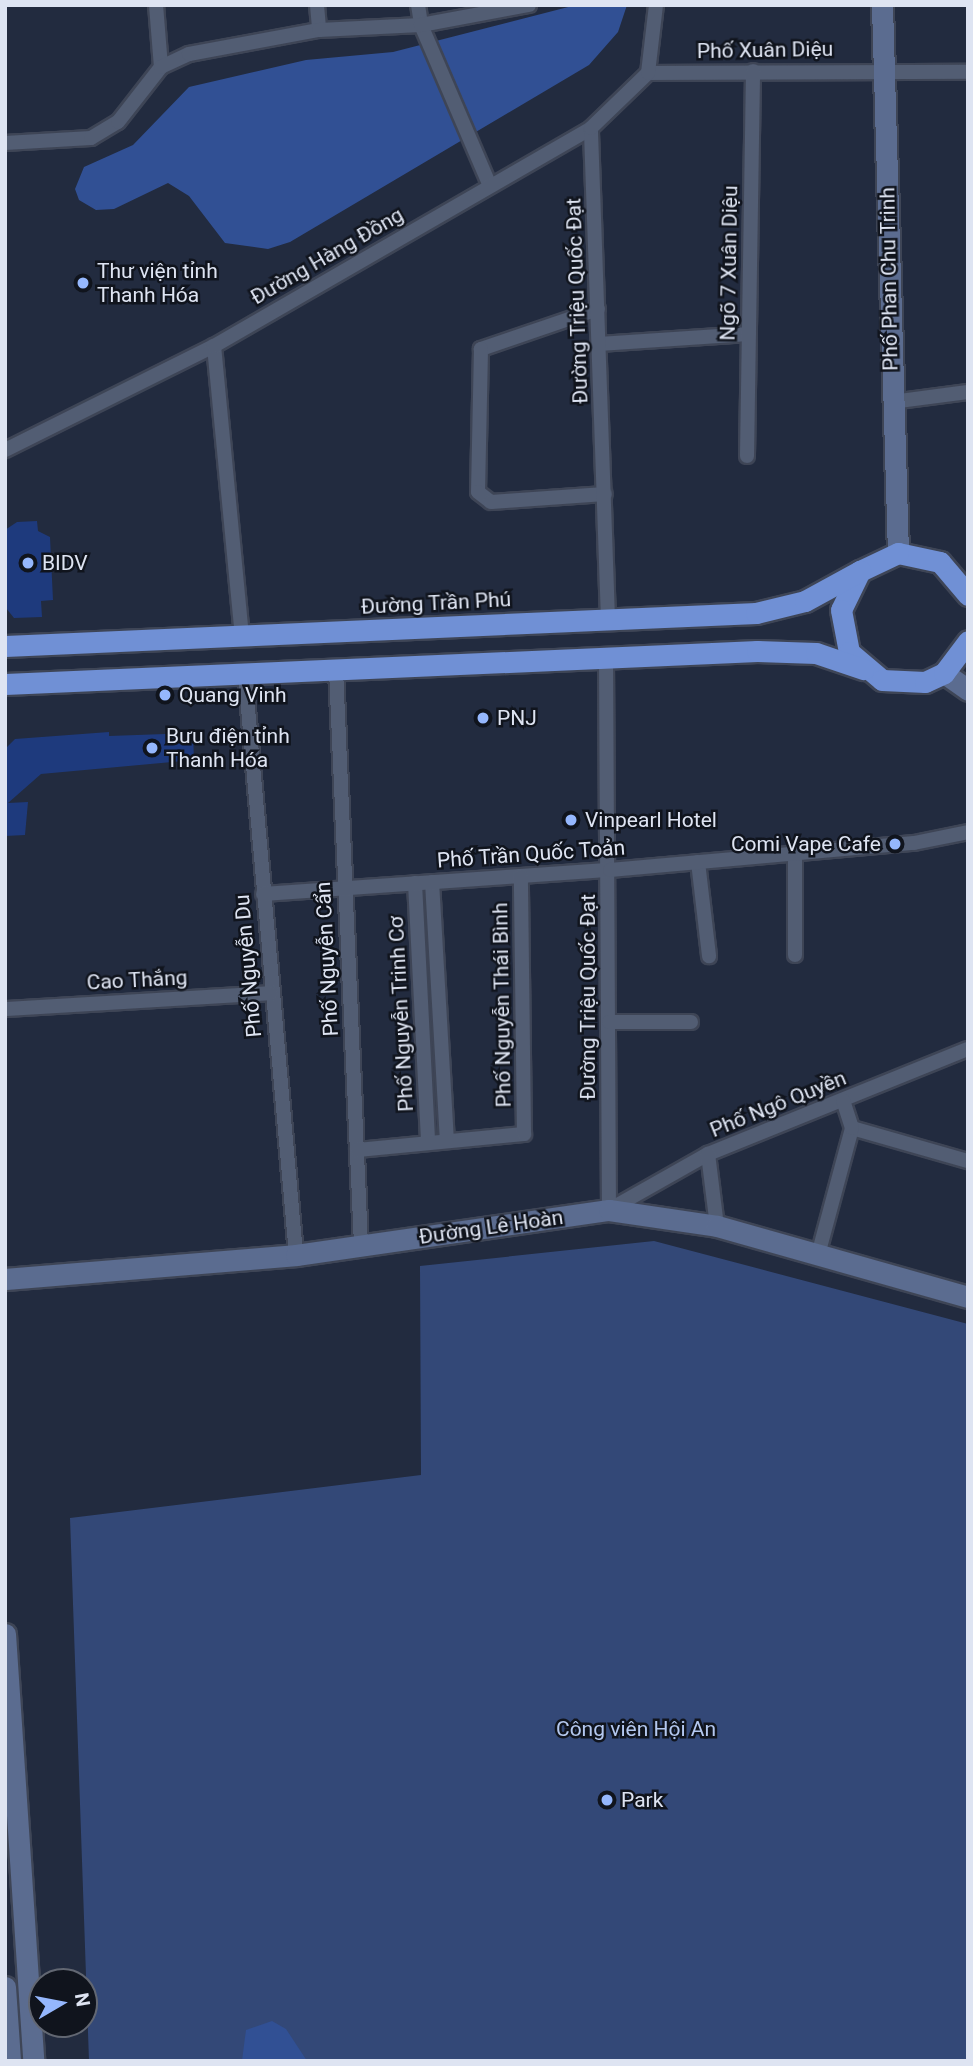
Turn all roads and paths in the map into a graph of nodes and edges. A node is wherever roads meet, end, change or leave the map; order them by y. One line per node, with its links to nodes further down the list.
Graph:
1 (156, 5): 9 (street)
2 (317, 5): 8 (street)
3 (418, 5): 7 (street)
4 (528, 5): 7 (street)
5 (656, 5): 13 (street)
6 (882, 5): 10 (street, Phố Phan Chu Trinh)
7 (421, 25): 8 (street); 16 (street)
8 (319, 30): 9 (street)
9 (161, 68): 15 (street)
10 (884, 70): 11 (street, Phố Xuân Diệu); 12 (street, Phố Xuân Diệu); 22 (street, Phố Phan Chu Trinh)
11 (753, 71): 13 (street, Phố Xuân Diệu); 18 (street, Ngõ 7 Xuân Diệu)
12 (968, 72)
13 (648, 73): 14 (street)
14 (591, 128): 16 (street, Đường Hàng Đồng); 17 (street, Đường Triệu Quốc Đạt)
15 (5, 143)
16 (489, 186): 20 (street, Đường Hàng Đồng)
17 (598, 309): 19 (street, Đường Triệu Quốc Đạt); 25 (street)
18 (749, 334): 19 (street); 24 (street, Ngõ 7 Xuân Diệu)
19 (599, 344): 25 (street, Đường Triệu Quốc Đạt)
20 (214, 346): 23 (street, Đường Hàng Đồng); 33 (street)
21 (968, 392): 22 (street)
22 (892, 402): 26 (street, Phố Phan Chu Trinh)
23 (5, 450)
24 (747, 456)
25 (605, 495): 31 (street, Đường Triệu Quốc Đạt)
26 (898, 553): 28 (highway); 29 (highway, Đường Trần Phú)
27 (968, 561): 28 (highway)
28 (940, 562): 30 (highway)
29 (860, 572): 31 (highway, Đường Trần Phú); 38 (highway)
30 (968, 595)
31 (608, 620): 32 (highway, Đường Trần Phú)
32 (426, 628): 33 (highway, Đường Trần Phú); 37 (highway)
33 (242, 636): 35 (highway, Đường Trần Phú)
34 (968, 641): 40 (highway)
35 (5, 646)
36 (606, 658): 37 (highway); 38 (highway); 47 (street, Đường Triệu Quốc Đạt)
37 (427, 666): 39 (highway)
38 (863, 669): 40 (highway)
39 (336, 670): 41 (highway); 51 (street, Phố Nguyễn Cẩn)
40 (944, 673): 43 (street)
41 (245, 674): 42 (highway); 52 (street, Phố Nguyễn Du)
42 (5, 684)
43 (968, 690)
44 (968, 832): 45 (street, Phố Trần Quốc Toản)
45 (795, 853): 46 (street, Phố Trần Quốc Toản); 53 (street)
46 (698, 862): 47 (street, Phố Trần Quốc Toản); 54 (street)
47 (610, 870): 48 (street, Phố Trần Quốc Toản); 57 (street, Đường Triệu Quốc Đạt)
48 (521, 876): 49 (street, Phố Trần Quốc Toản); 62 (street, Phố Nguyễn Thái Bình)
49 (432, 882): 50 (street, Phố Trần Quốc Toản); 62 (street, Phố Nguyễn Trinh Cơ)
50 (415, 883): 51 (street, Phố Trần Quốc Toản); 63 (street, Phố Nguyễn Trinh Cơ)
51 (345, 888): 52 (street, Phố Trần Quốc Toản); 64 (street, Phố Nguyễn Cẩn)
52 (263, 894): 55 (street, Phố Nguyễn Du)
53 (795, 955)
54 (709, 957)
55 (271, 993): 56 (street, Cao Thắng); 70 (street, Phố Nguyễn Du)
56 (5, 1009)
57 (609, 1022): 58 (street); 67 (street, Đường Triệu Quốc Đạt)
58 (691, 1023)
59 (968, 1049): 60 (street, Phố Ngô Quyền)
60 (843, 1100): 61 (street); 65 (street, Phố Ngô Quyền)
61 (852, 1128): 66 (street); 71 (street)
62 (447, 1141): 63 (street, Phố Nguyễn Thái Bình)
63 (428, 1143): 64 (street, Phố Nguyễn Thái Bình)
64 (357, 1150): 69 (street, Phố Nguyễn Cẩn)
65 (708, 1154): 67 (street, Phố Ngô Quyền); 68 (street)
66 (968, 1161)
67 (609, 1210): 68 (street, Đường Lê Hoàn); 69 (street, Đường Lê Hoàn)
68 (717, 1226): 71 (street, Đường Lê Hoàn)
69 (362, 1246): 70 (street, Đường Lê Hoàn)
70 (296, 1255): 72 (street, Đường Lê Hoàn)
71 (818, 1255): 73 (street, Đường Lê Hoàn)
72 (5, 1279)
73 (968, 1297)
74 (5, 1634): 75 (street)
75 (11, 1797): 78 (street)
76 (5, 1987): 77 (street)
77 (10, 2061)
78 (33, 2061)

